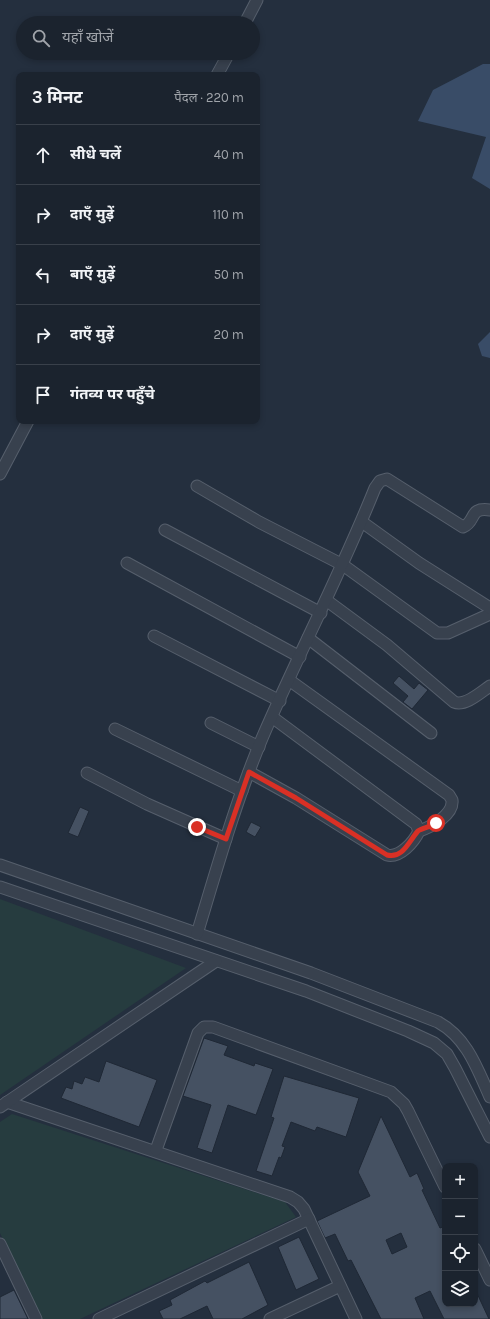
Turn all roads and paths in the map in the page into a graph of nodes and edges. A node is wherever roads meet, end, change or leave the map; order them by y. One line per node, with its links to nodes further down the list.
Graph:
1 (257, 0): 2 (street)
2 (249, 16)
3 (225, 60): 4 (street)
4 (219, 72)
5 (26, 424): 6 (street)
6 (0, 474)
7 (197, 486): 12 (street)
8 (490, 510): 9 (street)
9 (362, 522): 12 (street); 14 (street)
10 (165, 530): 15 (street)
11 (127, 563): 19 (street)
12 (343, 565): 13 (street); 16 (street)
13 (326, 600): 15 (street); 21 (street)
14 (490, 608)
15 (320, 613): 18 (street)
16 (490, 614)
17 (154, 636): 22 (street)
18 (308, 638): 19 (street); 26 (street)
19 (300, 657): 20 (street)
20 (289, 680): 22 (street); 31 (street)
21 (490, 686)
22 (280, 701): 23 (street)
23 (272, 717): 27 (street); 31 (street)
24 (211, 723): 27 (street)
25 (115, 729): 30 (street)
26 (431, 733)
27 (259, 747): 28 (street)
28 (249, 772): 30 (street); 31 (street)
29 (87, 773): 32 (street)
30 (242, 791): 32 (street)
31 (418, 831)
32 (226, 839): 35 (street)
33 (0, 865): 35 (street)
34 (0, 887): 36 (street)
35 (197, 934): 37 (street)
36 (216, 961): 38 (street); 39 (street)
37 (490, 1098)
38 (3, 1104): 40 (street)
39 (490, 1137)
40 (156, 1150): 41 (street); 42 (street)
41 (442, 1181)
42 (309, 1219): 46 (street); 48 (street)
43 (0, 1244): 47 (street)
44 (478, 1255): 45 (street)
45 (490, 1280)
46 (340, 1286): 49 (street); 50 (street)
47 (36, 1319)
48 (99, 1319)
49 (270, 1319)
50 (356, 1319)

